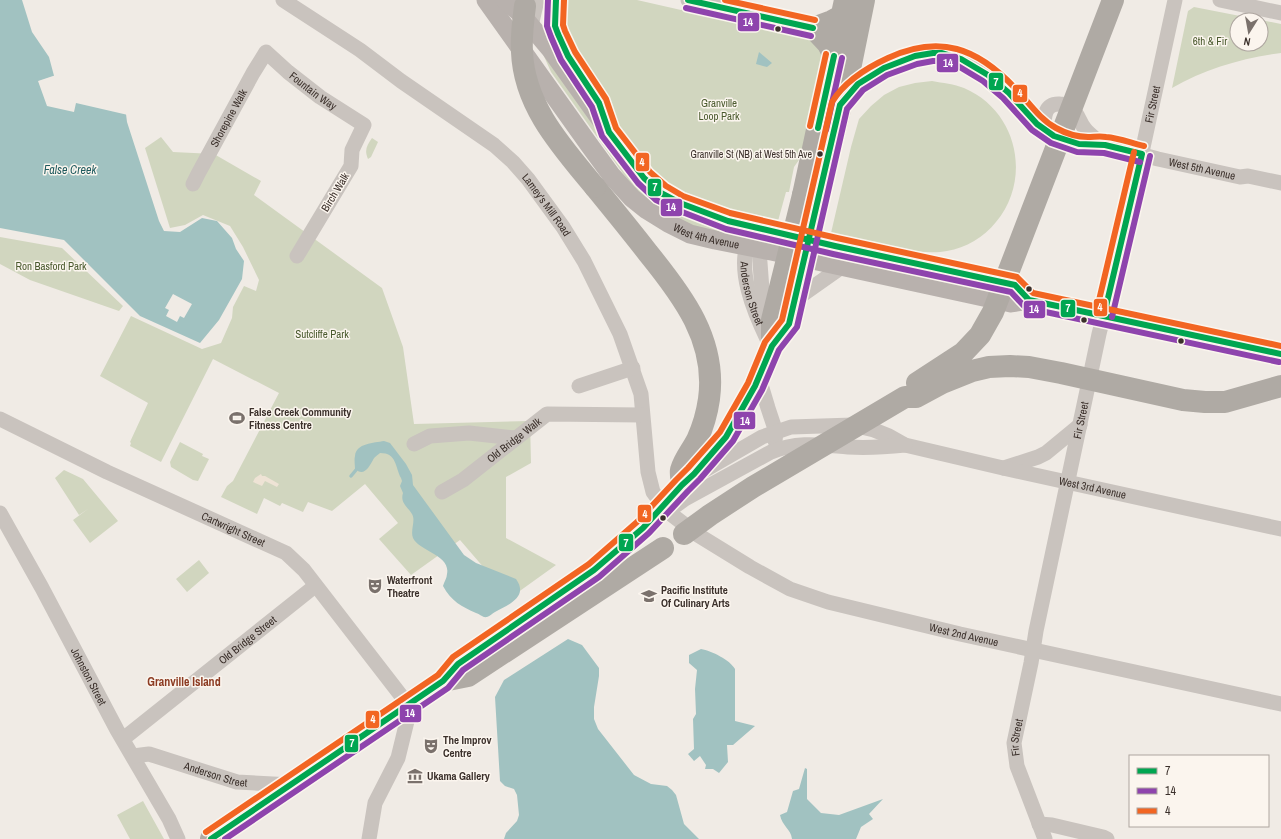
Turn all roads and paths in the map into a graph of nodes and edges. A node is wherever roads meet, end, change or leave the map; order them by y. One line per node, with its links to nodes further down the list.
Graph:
1 (283, 0): 36 (street, Lamey's Mill Road)
2 (486, 0): 17 (main road, West 4th Avenue)
3 (506, 0): 14 (main road, West 4th Avenue)
4 (526, 0): 53 (highway, bridge)
5 (537, 0): 14 (street)
6 (556, 0): 22 (street)
7 (688, 0): 15 (street)
8 (864, 0): 19 (highway)
9 (1113, 0): 40 (highway, bridge)
10 (1175, 0): 24 (street, Fir Street)
11 (1220, 0): 13 (street)
12 (844, 8): 15 (highway); 18 (highway)
13 (1281, 13)
14 (531, 26): 17 (street); 22 (main road, West 4th Avenue)
15 (813, 28): 18 (highway)
16 (266, 52): 20 (street, Fountain Way); 26 (street, Shorepine Walk)
17 (524, 53): 29 (main road, West 4th Avenue)
18 (834, 56): 27 (highway)
19 (840, 105): 21 (street, West 5th Avenue); 27 (highway)
20 (364, 125): 30 (street, Birch Walk)
21 (1044, 129): 23 (street, West 5th Avenue); 23 (street, West 5th Avenue)
22 (609, 132): 28 (main road, West 4th Avenue)
23 (1101, 144): 24 (street, West 5th Avenue)
24 (1142, 154): 25 (street, West 5th Avenue); 33 (street, Fir Street)
25 (1281, 183)
26 (193, 184)
27 (810, 197): 34 (highway, bridge)
28 (754, 227): 29 (street, Anderson Street); 32 (main road, West 4th Avenue)
29 (752, 247): 31 (main road, West 4th Avenue); 34 (street, Anderson Street)
30 (297, 256)
31 (843, 266): 32 (main road, West 4th Avenue); 34 (street, Anderson Street)
32 (1029, 300): 33 (main road, West 4th Avenue)
33 (1104, 316): 35 (main road, West 4th Avenue); 43 (street, Fir Street)
34 (772, 344): 37 (street, Anderson Street); 53 (highway, bridge)
35 (1281, 354)
36 (633, 368): 38 (street); 41 (street, Lamey's Mill Road)
37 (758, 375): 44 (street); 50 (street, Anderson Street)
38 (579, 386)
39 (1281, 386): 40 (highway, bridge)
40 (905, 397): 59 (highway, bridge)
41 (642, 415): 45 (street, Old Bridge Walk); 54 (street, Lamey's Mill Road)
42 (0, 419): 57 (street, Cartwright Street)
43 (1080, 425): 49 (street); 51 (street, Fir Street)
44 (776, 432): 47 (street, West 3rd Avenue); 48 (street); 50 (street, West 3rd Avenue)
45 (515, 438): 46 (street); 52 (street, Old Bridge Walk)
46 (414, 444)
47 (905, 445): 48 (street, West 3rd Avenue); 49 (street, West 3rd Avenue)
48 (771, 452): 53 (street, Anderson Street)
49 (1004, 468): 51 (street, West 3rd Avenue)
50 (705, 470): 53 (street, Anderson Street)
51 (1068, 482): 56 (street, West 3rd Avenue); 58 (street, Fir Street)
52 (442, 492)
53 (684, 492): 54 (street, Anderson Street); 59 (highway, bridge)
54 (667, 511): 58 (street, West 2nd Avenue); 60 (street, Anderson Street)
55 (0, 513): 62 (street, Johnston Street)
56 (1281, 528)
57 (315, 586): 60 (street, Cartwright Street); 62 (street, Old Bridge Street)
58 (1033, 650): 61 (street, West 2nd Avenue); 64 (street, Fir Street)
59 (443, 681): 66 (highway, bridge)
60 (413, 704): 63 (street, Anderson Street); 67 (street)
61 (1281, 704)
62 (123, 739): 63 (street, Johnston Street)
63 (133, 756): 65 (street, Johnston Street)
64 (1039, 824): 68 (street, Fir Street); 69 (street)
65 (178, 839)
66 (210, 839)
67 (369, 839)
68 (1045, 839)
69 (1107, 839)

